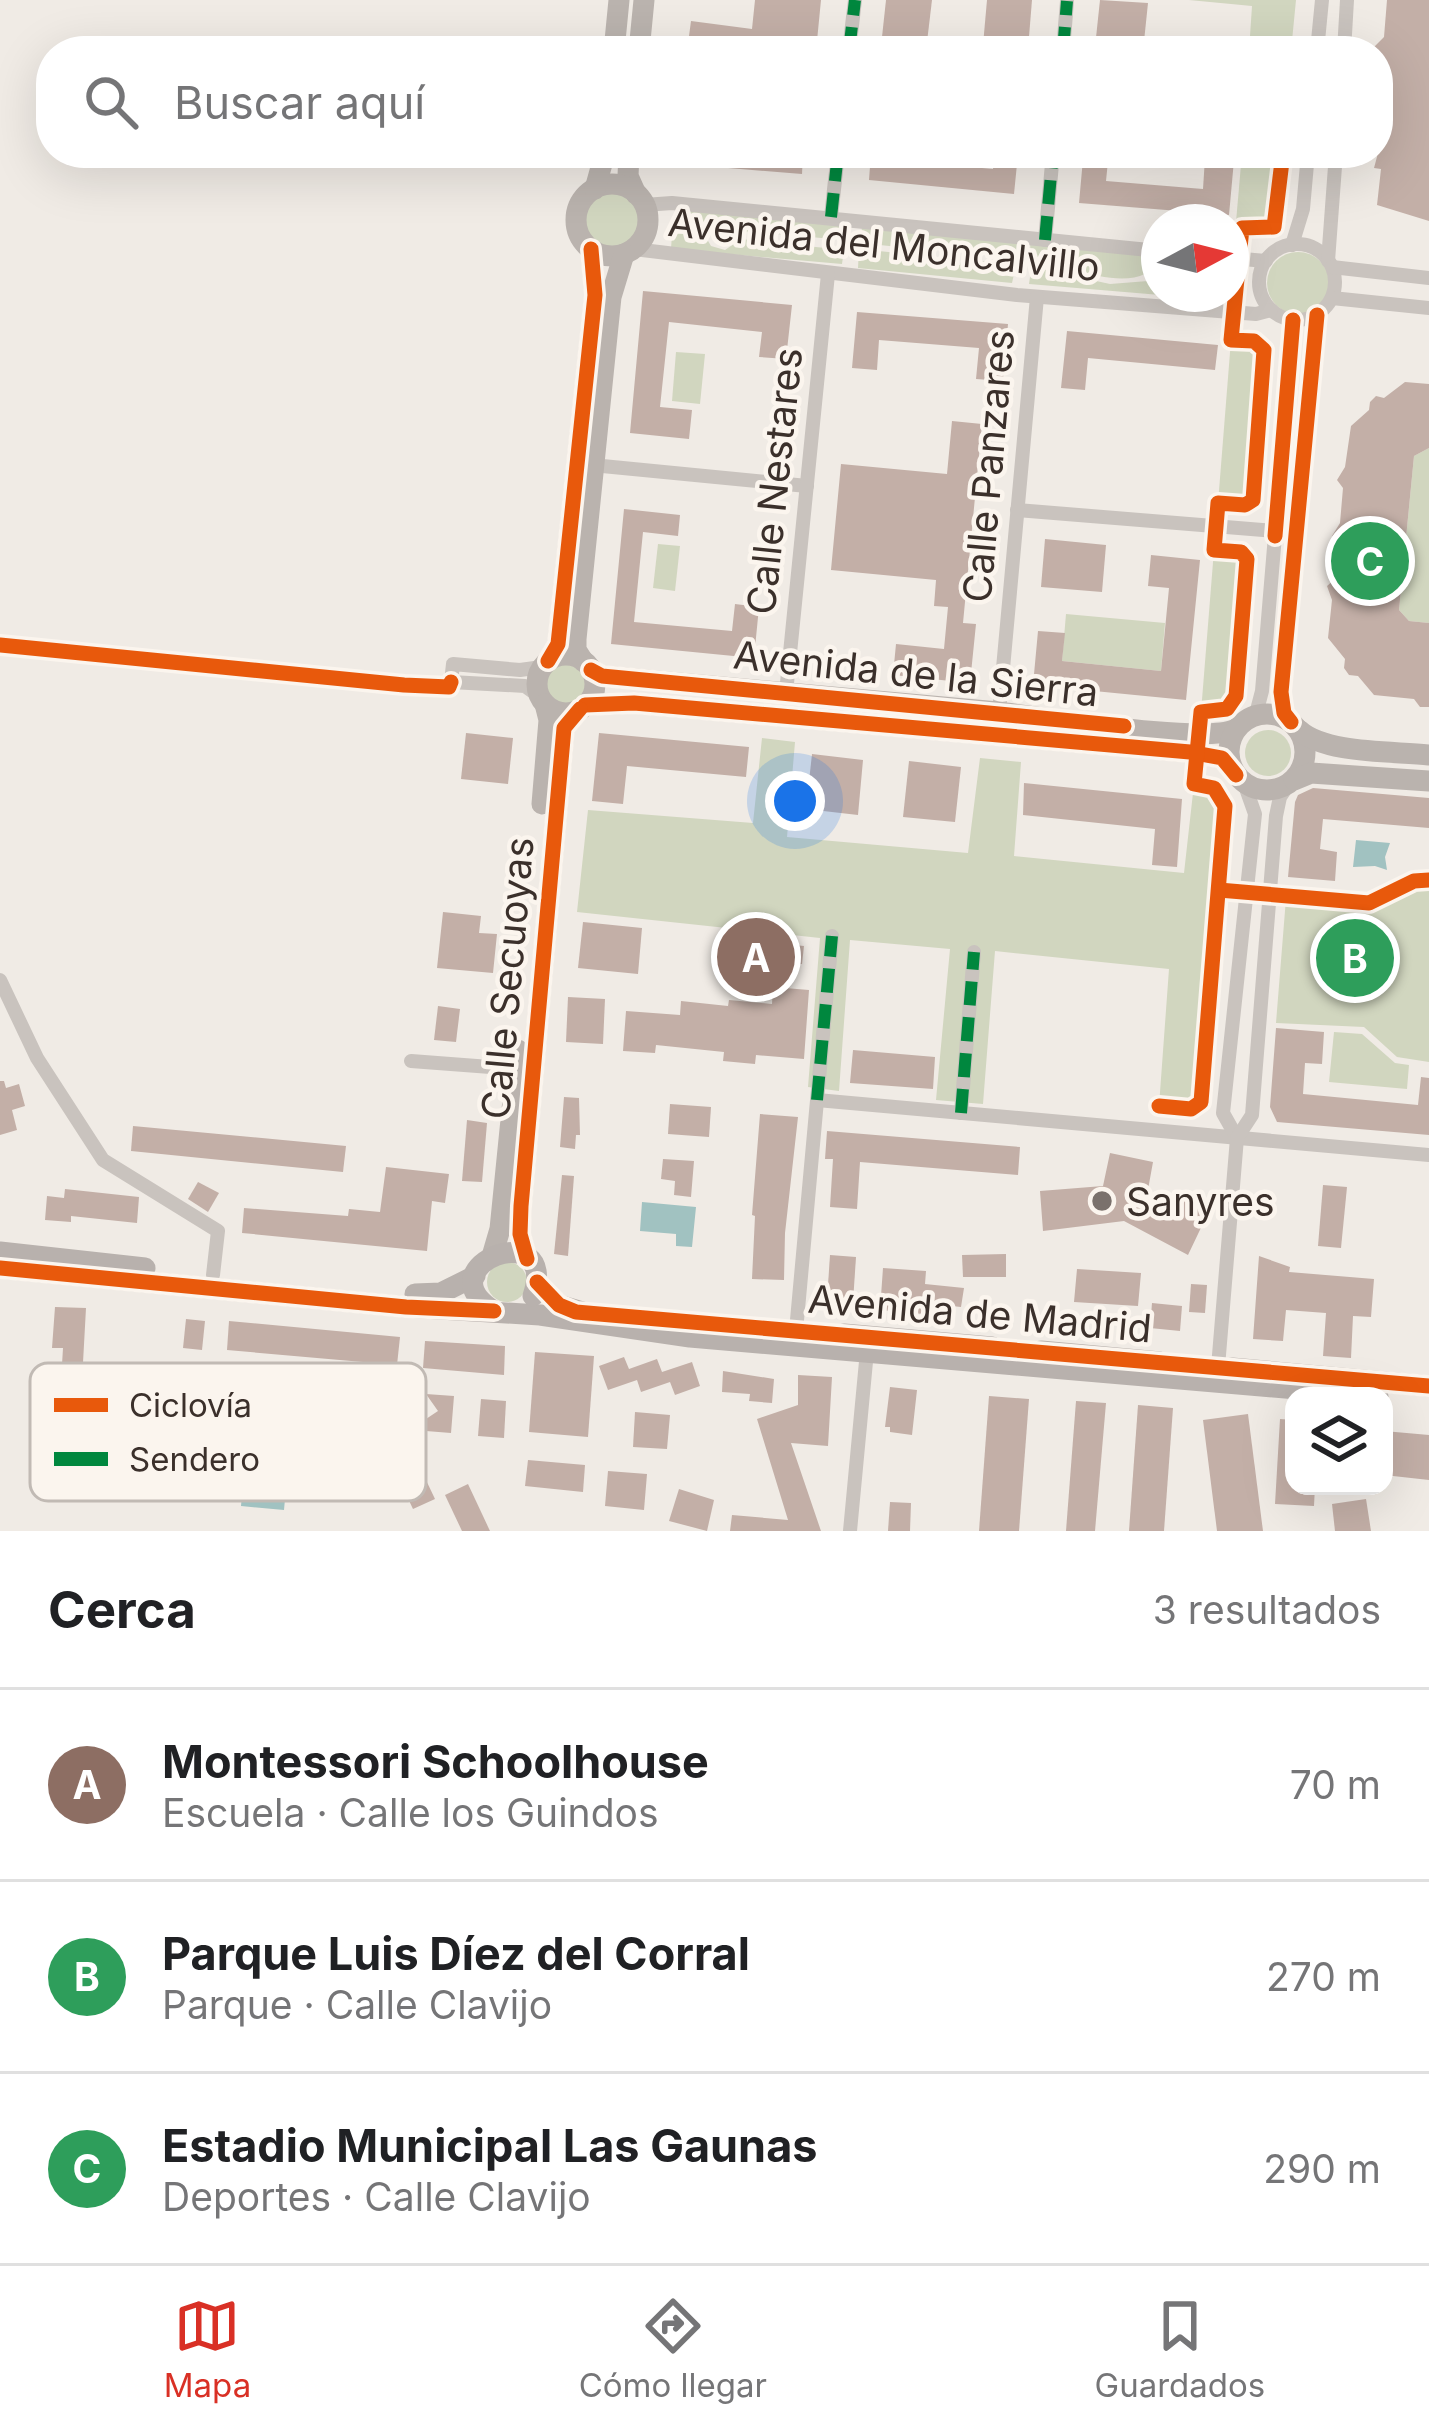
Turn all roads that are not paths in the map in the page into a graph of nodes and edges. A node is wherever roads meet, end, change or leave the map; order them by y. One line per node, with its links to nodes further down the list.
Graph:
1 (619, 0): 7 (main road)
2 (644, 0): 8 (main road)
3 (855, 0): 9 (street)
4 (1322, 0): 11 (street)
5 (1347, 0): 12 (street)
6 (1067, 1): 10 (street)
7 (615, 36)
8 (640, 36)
9 (851, 36)
10 (1064, 36)
11 (1318, 36)
12 (1344, 36)
13 (601, 168): 19 (main road)
14 (628, 168): 20 (main road)
15 (836, 168): 21 (street)
16 (1052, 168): 22 (street)
17 (1307, 168): 23 (street)
18 (1335, 168): 29 (street)
19 (595, 189): 20 (main road); 24 (main road)
20 (640, 200): 21 (street, Avenida del Moncalvillo); 26 (main road)
21 (831, 217): 22 (street, Avenida del Moncalvillo)
22 (1045, 240): 25 (street, Avenida del Moncalvillo)
23 (1292, 245): 28 (street); 29 (street)
24 (591, 249): 26 (main road); 42 (main road)
25 (1141, 249)
26 (629, 252): 30 (street, Avenida del Moncalvillo); 38 (main road)
27 (1249, 260): 28 (street)
28 (1266, 261): 35 (street)
29 (1330, 264): 31 (street); 33 (street)
30 (828, 274): 32 (street, Avenida del Moncalvillo); 39 (street, Calle Nestares)
31 (1429, 278)
32 (1037, 297): 35 (street, Avenida del Moncalvillo); 40 (street, Calle Panzares)
33 (1332, 298): 34 (street); 36 (street)
34 (1429, 308)
35 (1271, 310): 37 (street)
36 (1317, 315): 37 (street); 49 (street)
37 (1293, 320): 41 (street)
38 (592, 465): 39 (street); 43 (main road)
39 (807, 486): 44 (street, Calle Nestares)
40 (1017, 509): 41 (street); 47 (street, Calle Panzares)
41 (1276, 531): 48 (street)
42 (545, 664): 43 (main road); 45 (main road); 45 (street)
43 (587, 665): 44 (main road, Avenida de la Sierra); 46 (main road)
44 (786, 694): 47 (main road, Avenida de la Sierra)
45 (542, 700): 46 (main road); 58 (main road, Calle Secuoyas)
46 (582, 707): 51 (main road, Avenida de la Sierra); 65 (main road, Calle Secuoyas)
47 (999, 712): 48 (main road, Avenida de la Sierra)
48 (1242, 724): 49 (main road); 51 (main road)
49 (1295, 726): 50 (main road); 53 (main road)
50 (1429, 755)
51 (1240, 779): 53 (main road); 61 (street)
52 (1429, 782): 53 (main road)
53 (1291, 783): 61 (street)
54 (832, 936): 59 (street)
55 (974, 952): 60 (street)
56 (0, 980): 67 (street)
57 (411, 1061): 58 (street)
58 (517, 1069): 64 (main road, Calle Secuoyas)
59 (817, 1100): 60 (street); 71 (street)
60 (961, 1113): 61 (street)
61 (1237, 1138): 62 (street); 73 (street)
62 (1429, 1155)
63 (0, 1252): 67 (main road)
64 (493, 1253): 65 (main road); 68 (main road)
65 (527, 1259): 69 (main road)
66 (0, 1268): 70 (main road, Avenida de Madrid)
67 (213, 1275): 68 (main road)
68 (475, 1276): 70 (main road)
69 (537, 1282): 70 (main road); 71 (main road, Avenida de Madrid)
70 (502, 1312): 72 (main road, Avenida de Madrid)
71 (796, 1330): 73 (main road, Avenida de Madrid)
72 (867, 1351): 75 (main road, Avenida de Madrid); 78 (street)
73 (1218, 1367): 74 (main road, Avenida de Madrid)
74 (1429, 1386)
75 (1285, 1388)
76 (1393, 1397): 77 (main road, Avenida de Madrid)
77 (1429, 1401)
78 (850, 1531)

